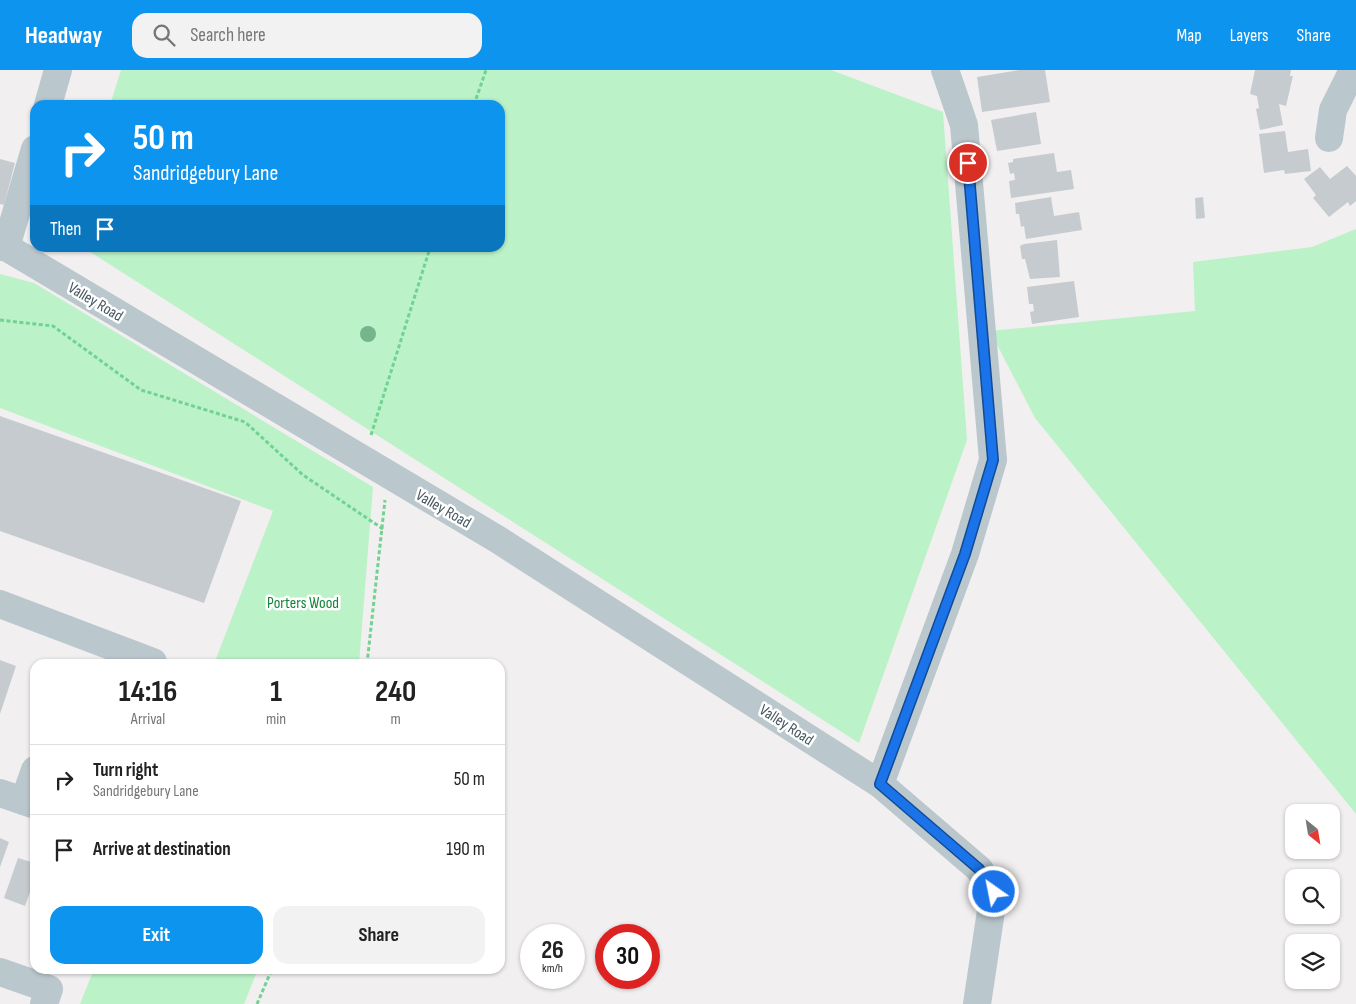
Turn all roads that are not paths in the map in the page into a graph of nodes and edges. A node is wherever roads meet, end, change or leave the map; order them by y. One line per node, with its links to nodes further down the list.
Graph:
1 (58, 70): 4 (street)
2 (945, 70): 11 (street)
3 (1354, 70): 5 (street)
4 (49, 100)
5 (1329, 138)
6 (30, 164): 7 (street)
7 (3, 247): 11 (street, Valley Road)
8 (0, 604): 9 (street)
9 (145, 659)
10 (30, 780): 12 (street)
11 (880, 784): 15 (street, Valley Road)
12 (20, 800)
13 (0, 972): 14 (street)
14 (44, 1004)
15 (977, 1004)

